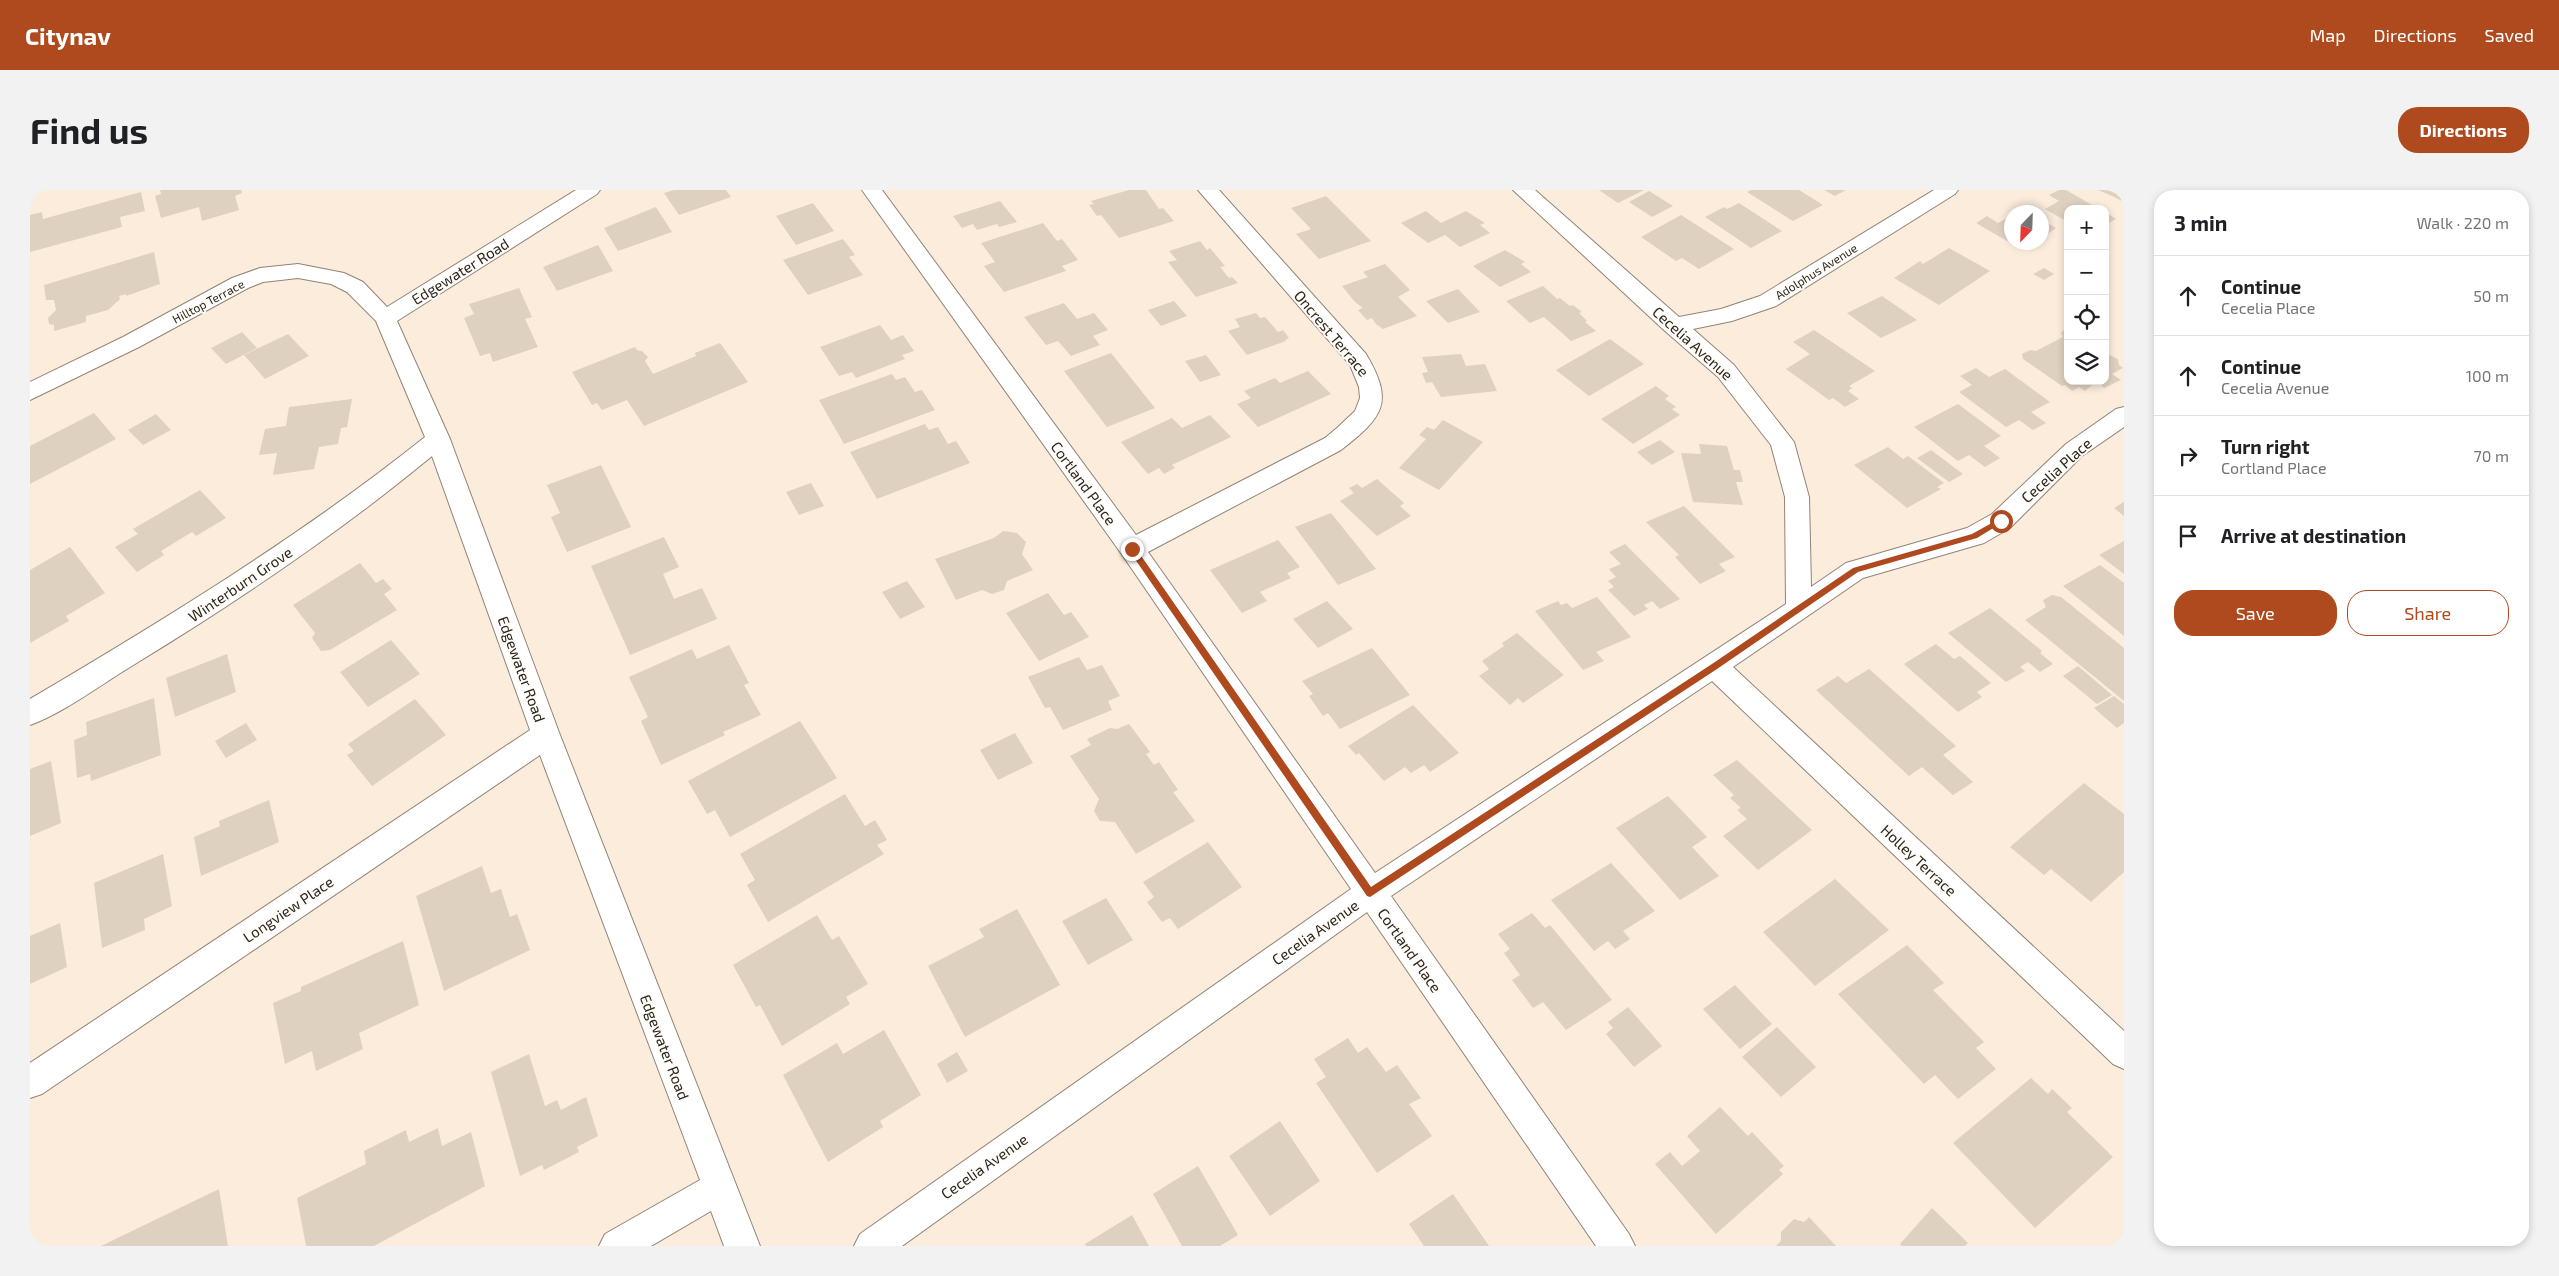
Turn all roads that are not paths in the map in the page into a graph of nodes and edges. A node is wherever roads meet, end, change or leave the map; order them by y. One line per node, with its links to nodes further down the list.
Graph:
1 (590, 190): 6 (street, Edgewater Road)
2 (872, 190): 11 (street, Cortland Place)
3 (1208, 190): 11 (street, Oncrest Terrace)
4 (1524, 190): 7 (street, Cecelia Avenue)
5 (1948, 190): 7 (street, Adolphus Avenue)
6 (385, 318): 8 (street, Hilltop Terrace); 10 (street, Edgewater Road)
7 (1672, 326): 12 (street, Cecelia Avenue)
8 (30, 392)
9 (2124, 415): 12 (street, Cecelia Place)
10 (438, 438): 14 (street, Winterburn Grove); 15 (street, Edgewater Road)
11 (1132, 549): 16 (street, Cortland Place)
12 (1799, 609): 13 (street, Cecelia Avenue)
13 (1715, 667): 16 (street, Cecelia Avenue); 17 (street, Holley Terrace)
14 (30, 713)
15 (546, 735): 18 (street, Longview Place); 19 (street, Edgewater Road)
16 (1370, 893): 22 (street, Cecelia Avenue); 23 (street, Cortland Place)
17 (2124, 1053)
18 (30, 1082)
19 (719, 1188): 20 (street); 21 (street, Edgewater Road)
20 (617, 1246)
21 (742, 1246)
22 (872, 1246)
23 (1617, 1246)

